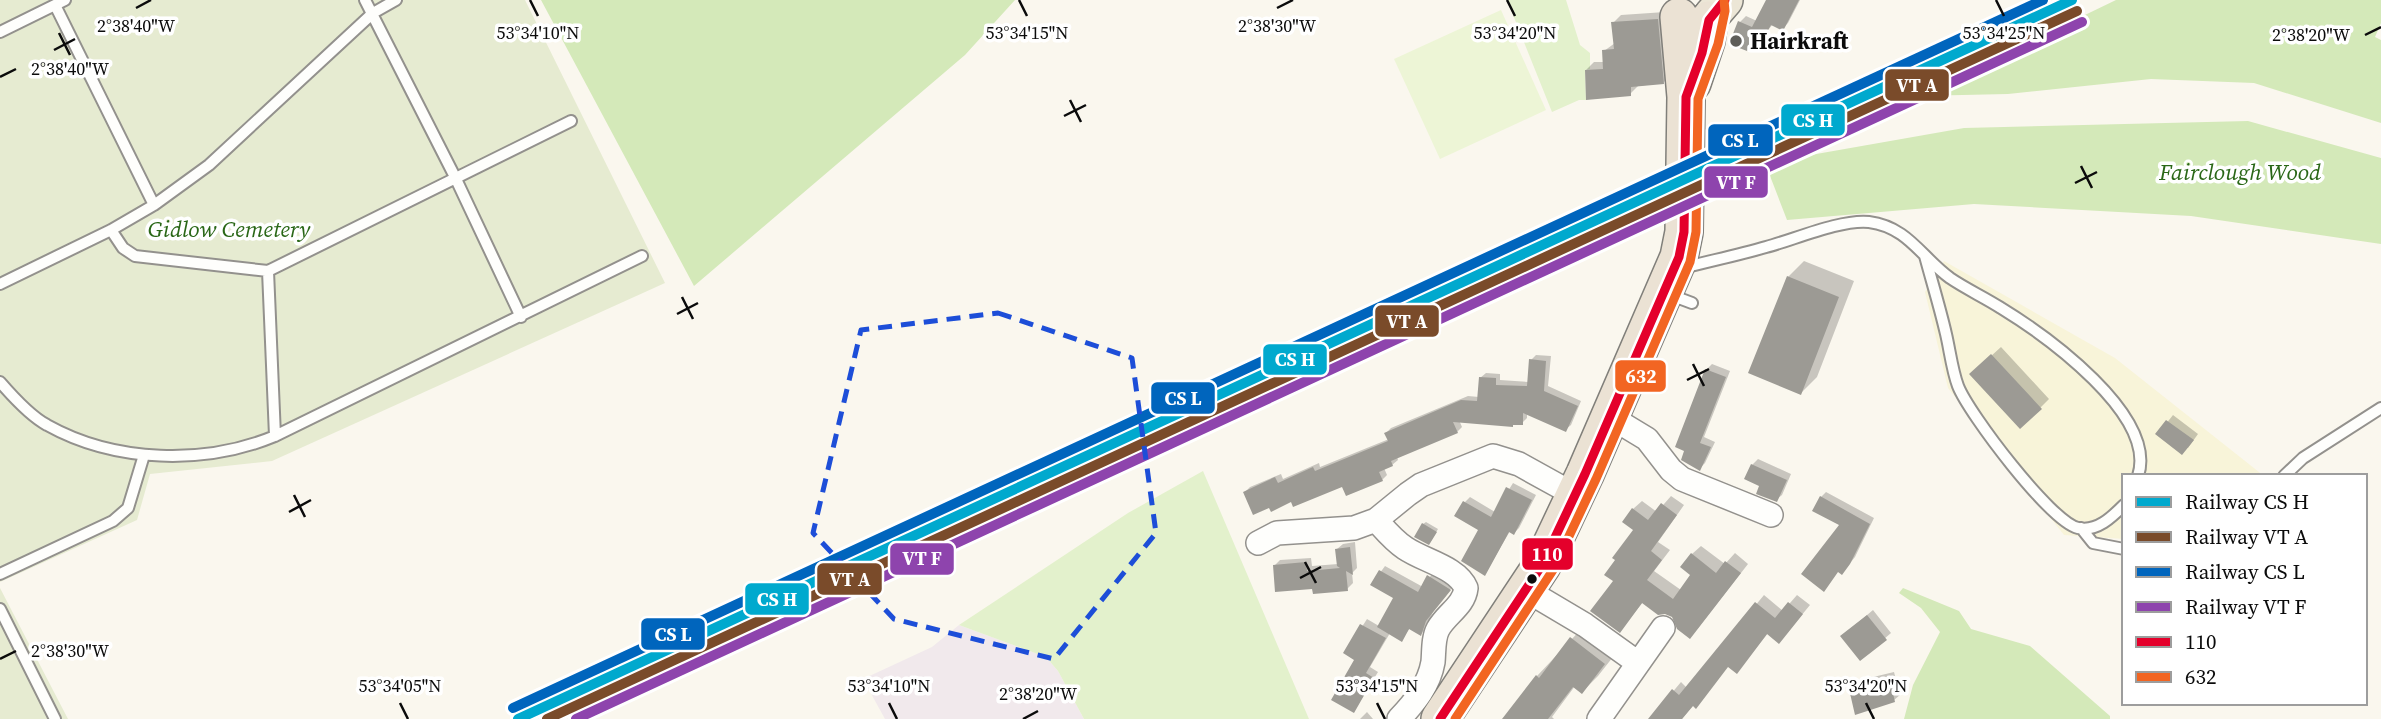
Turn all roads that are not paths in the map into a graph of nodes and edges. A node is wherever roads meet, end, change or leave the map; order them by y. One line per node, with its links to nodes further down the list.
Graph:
1 (366, 0): 5 (lane)
2 (396, 0): 5 (lane)
3 (60, 3): 6 (lane); 9 (lane)
4 (1695, 8): 14 (highway)
5 (373, 13): 8 (lane); 9 (lane)
6 (0, 32)
7 (571, 121): 8 (lane)
8 (455, 177): 13 (lane); 16 (lane)
9 (155, 205): 10 (lane)
10 (111, 230): 13 (lane); 15 (lane)
11 (642, 256): 16 (lane)
12 (1925, 256): 14 (lane); 22 (lane); 28 (lane)
13 (268, 271): 20 (lane)
14 (1677, 278): 19 (highway)
15 (0, 284)
16 (521, 317): 20 (lane)
17 (0, 382): 21 (lane)
18 (2381, 408): 23 (lane)
19 (1609, 416): 24 (highway); 26 (street)
20 (275, 436): 21 (lane)
21 (144, 455): 31 (lane)
22 (2138, 474)
23 (2286, 474)
24 (1575, 495): 27 (street); 32 (highway)
25 (2122, 507): 28 (lane)
26 (1770, 515)
27 (1376, 520): 29 (street); 38 (street)
28 (2081, 528): 30 (lane)
29 (1258, 543)
30 (2122, 549)
31 (0, 574)
32 (1526, 590): 35 (street); 39 (highway)
33 (0, 610): 37 (lane)
34 (1663, 628): 35 (street)
35 (1638, 663): 36 (street)
36 (1608, 716)
37 (55, 719)
38 (1399, 719)
39 (1440, 719)

